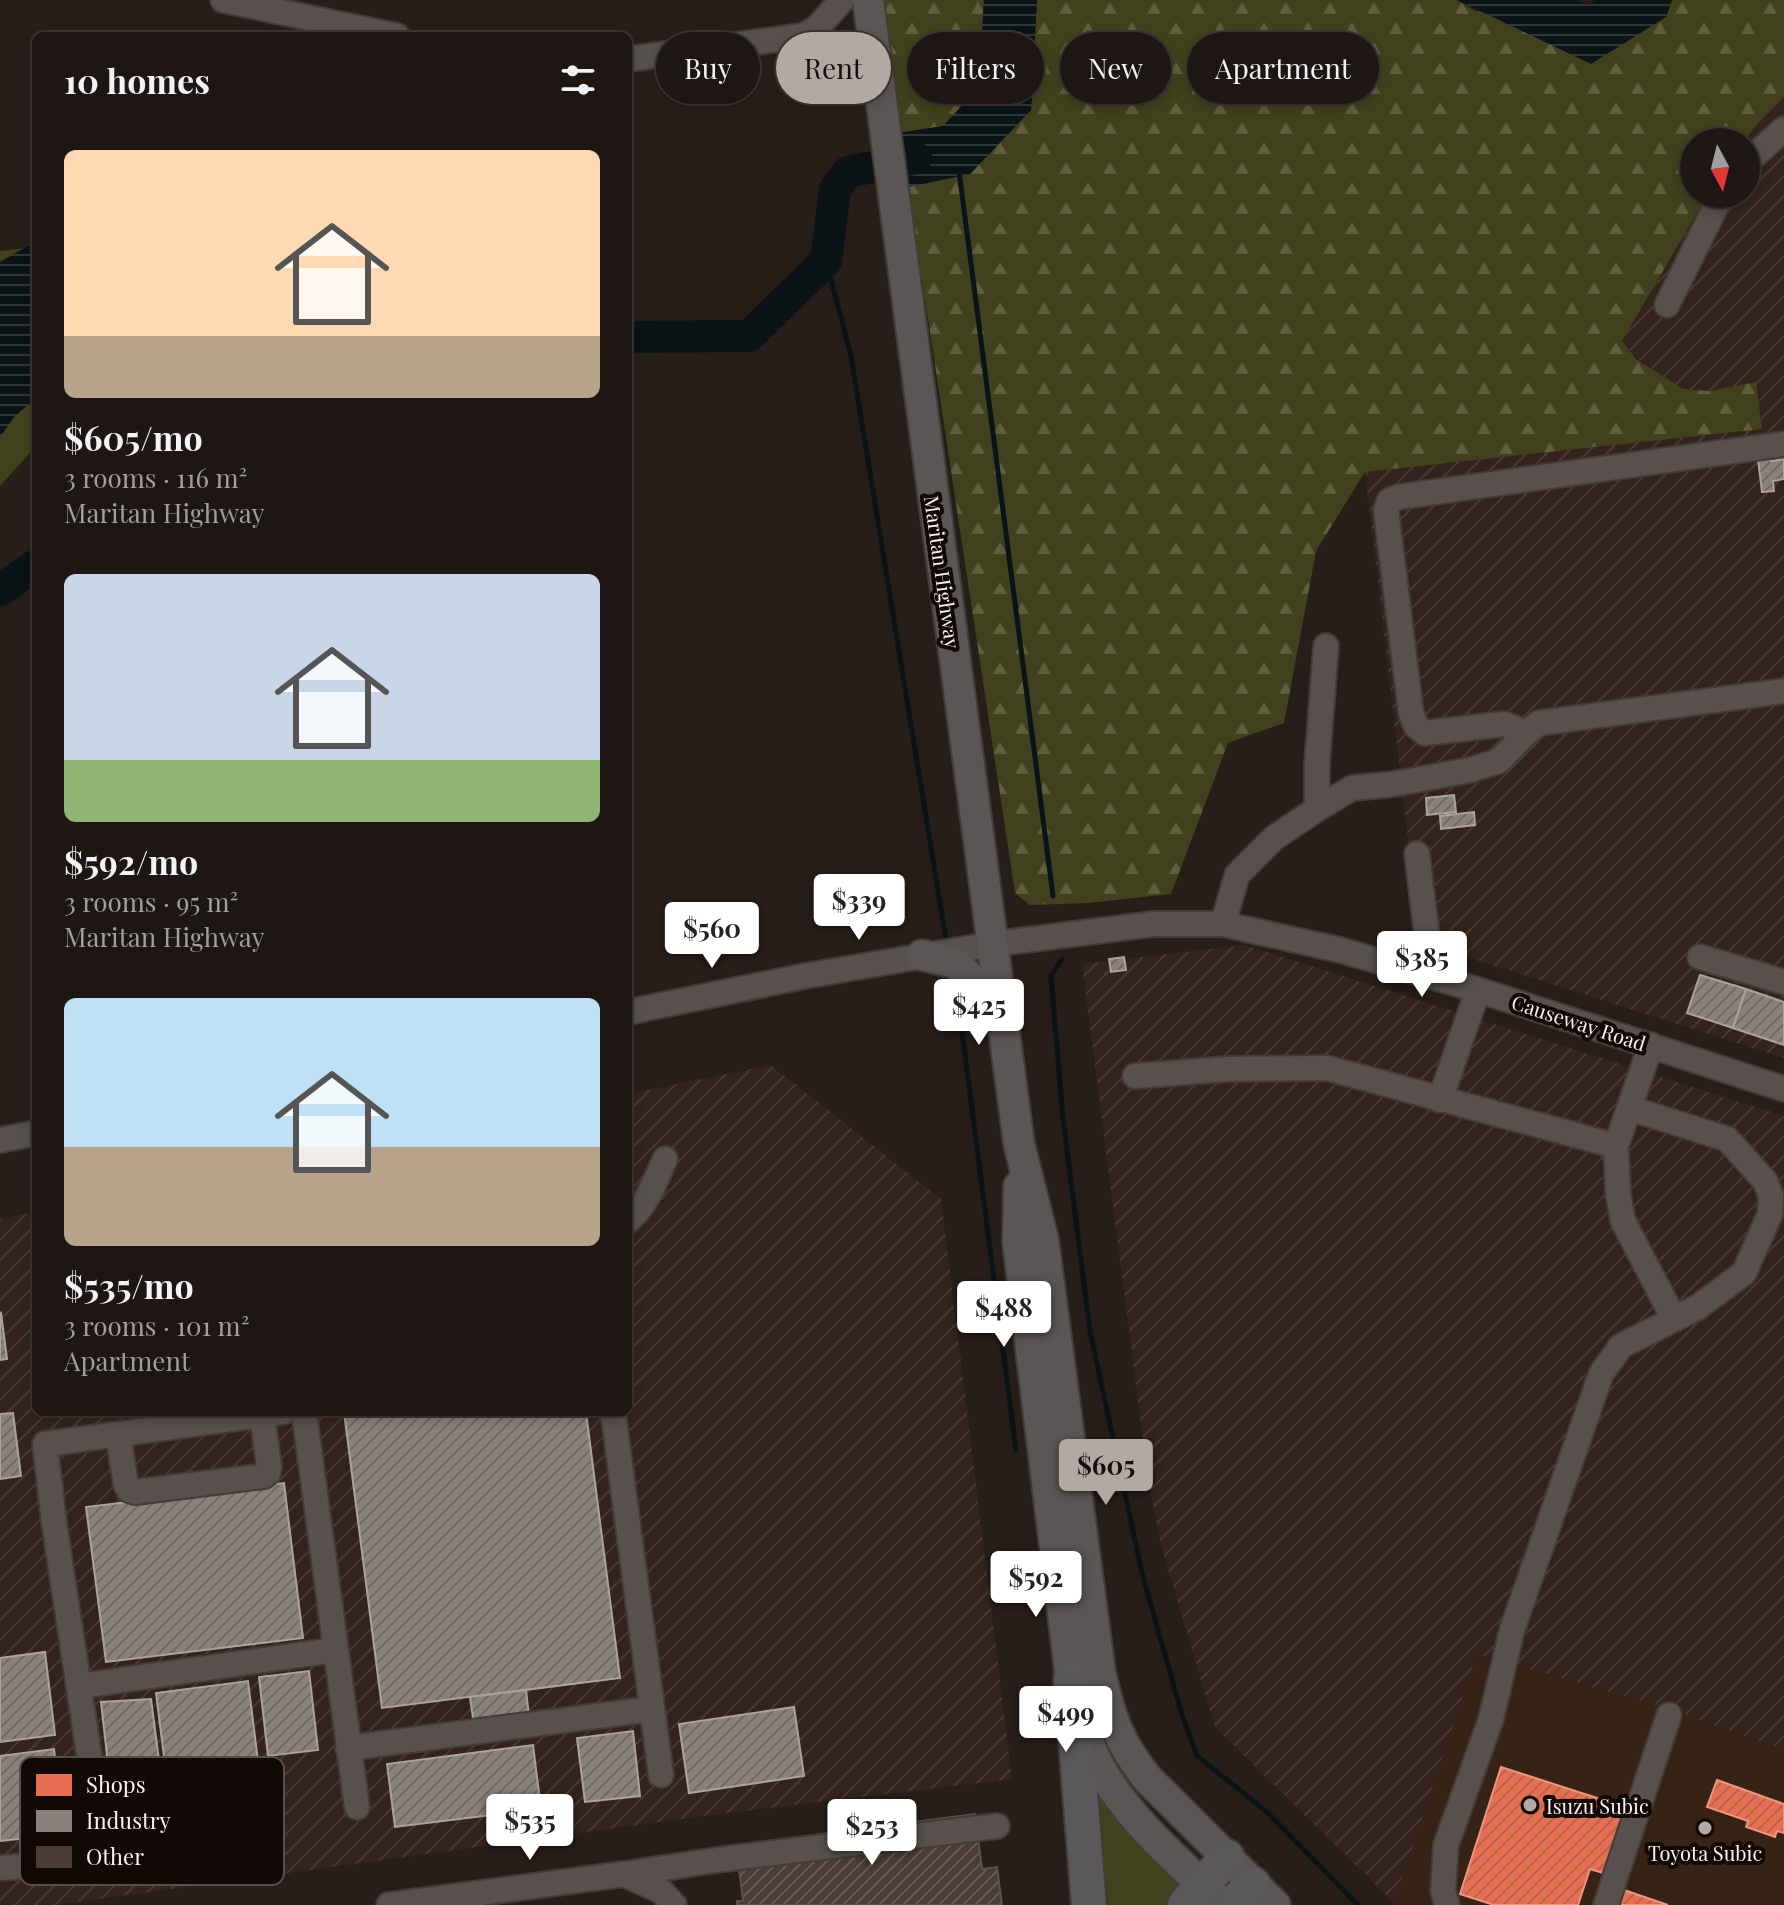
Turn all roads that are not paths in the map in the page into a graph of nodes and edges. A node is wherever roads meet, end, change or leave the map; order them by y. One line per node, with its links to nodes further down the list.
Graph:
1 (223, 0): 4 (street)
2 (842, 0): 5 (street)
3 (868, 0): 6 (main road, Maritan Highway)
4 (378, 32)
5 (810, 32)
6 (873, 32)
7 (776, 40): 8 (street)
8 (632, 58)
9 (882, 104): 21 (main road, Maritan Highway)
10 (1784, 129): 11 (street)
11 (1760, 150)
12 (1715, 208): 13 (street)
13 (1667, 305)
14 (1784, 444): 17 (street)
15 (1326, 646): 18 (street)
16 (1784, 691): 17 (street)
17 (1526, 733): 18 (street)
18 (1317, 809): 20 (street)
19 (1417, 854): 24 (street)
20 (1223, 924): 21 (street, Causeway Road); 24 (street, Causeway Road)
21 (993, 944): 22 (street, Causeway Road); 27 (main road, Maritan Highway)
22 (922, 955): 27 (main road); 28 (street, Causeway Road)
23 (1700, 957): 25 (street)
24 (1432, 977): 26 (street, Causeway Road)
25 (1784, 982)
26 (1478, 990): 29 (street, Causeway Road); 32 (street)
27 (1001, 1007): 36 (main road, Maritan Highway)
28 (632, 1011)
29 (1651, 1045): 31 (street, Causeway Road); 33 (street)
30 (1135, 1076): 32 (street)
31 (1784, 1089)
32 (1440, 1100): 37 (street)
33 (1629, 1108): 37 (street); 40 (street)
34 (32, 1134): 35 (street)
35 (0, 1140)
36 (1019, 1144): 47 (main road, Maritan Highway); 56 (main road, Maritan Highway)
37 (1616, 1146): 40 (street)
38 (665, 1159): 39 (street)
39 (632, 1217)
40 (1674, 1319): 65 (street)
41 (258, 1416): 45 (street)
42 (273, 1416): 45 (street)
43 (305, 1416): 46 (street)
44 (614, 1416): 49 (street)
45 (118, 1435): 48 (street)
46 (335, 1650): 48 (street); 51 (street)
47 (1071, 1680): 60 (main road, Maritan Highway); 64 (highway)
48 (80, 1686): 52 (street)
49 (652, 1709): 51 (street); 53 (street)
50 (1669, 1715): 66 (street)
51 (348, 1748): 54 (street)
52 (90, 1757)
53 (661, 1775)
54 (357, 1807)
55 (997, 1826): 59 (street)
56 (1227, 1857): 60 (highway); 61 (main road, Maritan Highway)
57 (20, 1866): 58 (street)
58 (0, 1868)
59 (624, 1874): 62 (street); 63 (street)
60 (1204, 1898)
61 (1254, 1898)
62 (389, 1905)
63 (674, 1905)
64 (1089, 1905)
65 (1447, 1905)
66 (1606, 1905)

